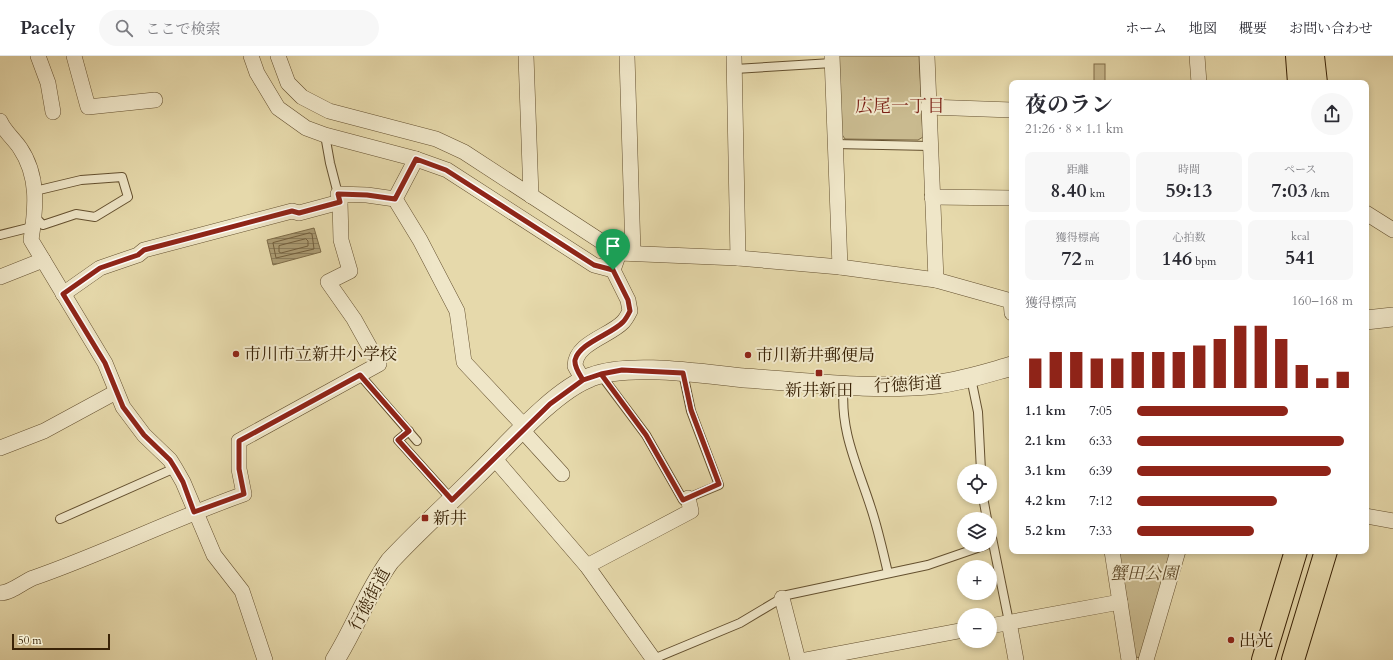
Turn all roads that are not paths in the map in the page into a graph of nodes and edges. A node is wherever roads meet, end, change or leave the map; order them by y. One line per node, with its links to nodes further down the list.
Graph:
1 (38, 56): 19 (street)
2 (74, 56): 16 (street)
3 (251, 56): 21 (street)
4 (278, 56): 26 (street)
5 (526, 56): 26 (street)
6 (627, 56): 35 (street)
7 (927, 56): 17 (street)
8 (1197, 56): 13 (street)
9 (1297, 56): 14 (main road)
10 (1313, 56): 15 (main road)
11 (832, 59): 12 (lane); 22 (street)
12 (734, 62): 36 (street)
13 (1199, 80)
14 (1300, 80)
15 (1316, 80)
16 (155, 100)
17 (928, 107): 18 (street); 23 (street)
18 (1009, 110)
19 (53, 112)
20 (0, 121): 25 (street)
21 (325, 135): 24 (street); 28 (lane)
22 (835, 144): 23 (lane); 38 (street)
23 (930, 146): 27 (street)
24 (416, 159): 30 (street); 39 (street)
25 (35, 191): 32 (street); 32 (lane)
26 (531, 196): 35 (street)
27 (932, 197): 29 (street); 41 (street)
28 (339, 198): 30 (street); 42 (street); 49 (street)
29 (1009, 198)
30 (395, 199): 54 (street)
31 (1369, 215): 33 (street)
32 (35, 217): 34 (lane); 37 (street)
33 (1393, 230)
34 (0, 236)
35 (626, 253): 36 (street); 39 (street)
36 (738, 258): 38 (street)
37 (42, 260): 40 (street); 42 (street)
38 (840, 267): 41 (street)
39 (613, 270): 51 (street)
40 (0, 277)
41 (936, 280): 43 (street)
42 (63, 294): 53 (street)
43 (1009, 303)
44 (1393, 317): 45 (street)
45 (1369, 320)
46 (1009, 367): 50 (street, 行徳街道)
47 (683, 373): 48 (street, 行徳街道); 52 (street, 行徳街道); 62 (lane)
48 (601, 374): 51 (street, 行徳街道); 62 (lane)
49 (360, 375): 55 (lane); 64 (street)
50 (971, 378): 52 (street, 行徳街道); 59 (lane)
51 (583, 380): 54 (street, 行徳街道)
52 (844, 385): 75 (lane)
53 (116, 392): 57 (street); 60 (street)
54 (524, 429): 58 (street, 行徳街道); 61 (street)
55 (409, 431): 56 (lane); 63 (lane)
56 (417, 441)
57 (0, 448)
58 (494, 458): 63 (street, 行徳街道); 74 (street)
59 (981, 464)
60 (175, 468): 64 (street); 66 (lane)
61 (562, 474)
62 (688, 498): 74 (street)
63 (452, 500): 83 (street, 行徳街道)
64 (194, 512): 76 (street); 82 (street)
65 (1369, 517): 67 (street)
66 (60, 519)
67 (1393, 521)
68 (966, 552): 75 (lane)
69 (994, 552): 79 (lane)
70 (1112, 554): 78 (street)
71 (1177, 554): 89 (street)
72 (1295, 554): 90 (main road)
73 (1325, 554): 91 (main road)
74 (587, 566): 84 (street)
75 (888, 573): 77 (lane)
76 (0, 593)
77 (782, 598): 84 (lane); 85 (street)
78 (1120, 602): 79 (street); 88 (street)
79 (1009, 622): 80 (street); 87 (street)
80 (997, 625)
81 (957, 631): 86 (street)
82 (265, 660)
83 (335, 660)
84 (653, 660)
85 (798, 660)
86 (806, 660)
87 (1016, 660)
88 (1129, 660)
89 (1146, 660)
90 (1263, 660)
91 (1293, 660)

